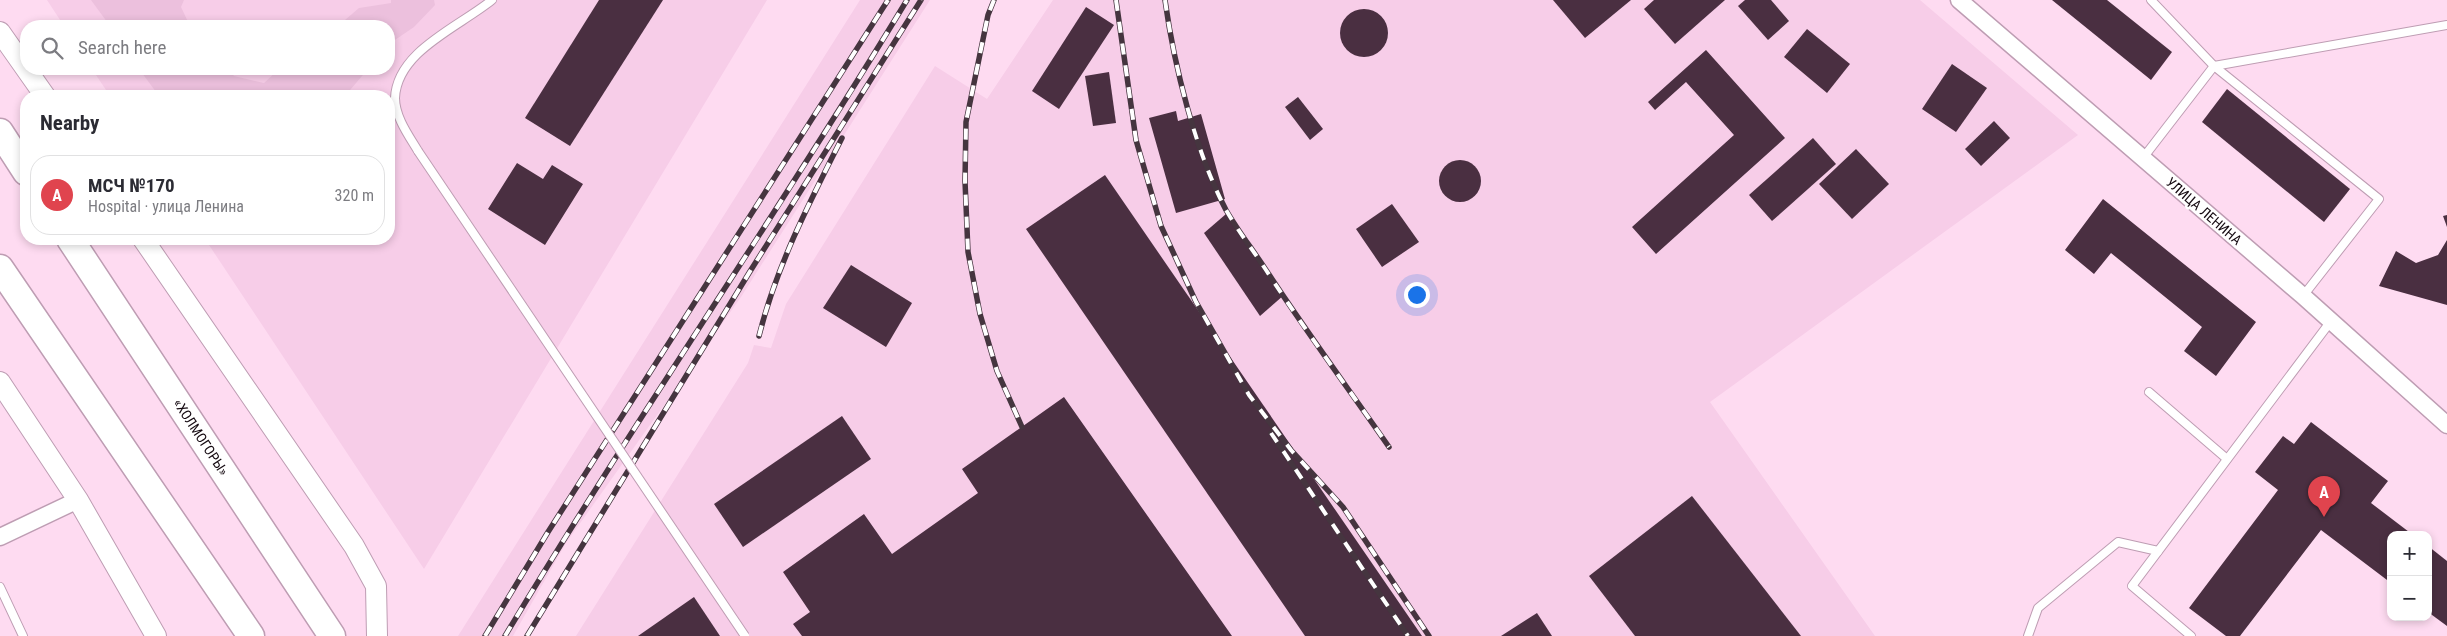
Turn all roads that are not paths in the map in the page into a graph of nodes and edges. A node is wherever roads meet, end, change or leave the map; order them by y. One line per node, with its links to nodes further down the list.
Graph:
1 (492, 0): 31 (lane, bridge)
2 (1959, 0): 11 (street, УЛИЦА ЛЕНИНА)
3 (2151, 0): 7 (lane)
4 (2447, 25): 7 (lane)
5 (0, 32): 6 (street)
6 (20, 60)
7 (2214, 66): 11 (lane); 16 (lane)
8 (30, 75): 9 (street)
9 (41, 90)
10 (0, 132): 12 (highway)
11 (2143, 158): 16 (street, УЛИЦА ЛЕНИНА)
12 (20, 163)
13 (74, 245): 29 (highway, «ХОЛМОГОРЫ»)
14 (147, 245): 30 (street)
15 (0, 268): 26 (highway)
16 (2302, 296): 17 (street, УЛИЦА ЛЕНИНА)
17 (2331, 321): 20 (street, УЛИЦА ЛЕНИНА); 21 (lane)
18 (0, 382): 22 (street)
19 (2149, 392): 21 (lane)
20 (2447, 425)
21 (2227, 459): 24 (lane)
22 (78, 500): 23 (street); 28 (street)
23 (0, 537)
24 (2158, 551): 32 (lane); 33 (lane)
25 (0, 587): 27 (lane)
26 (245, 628)
27 (23, 636)
28 (156, 636)
29 (332, 636)
30 (377, 636)
31 (745, 636)
32 (2028, 636)
33 (2191, 636)

